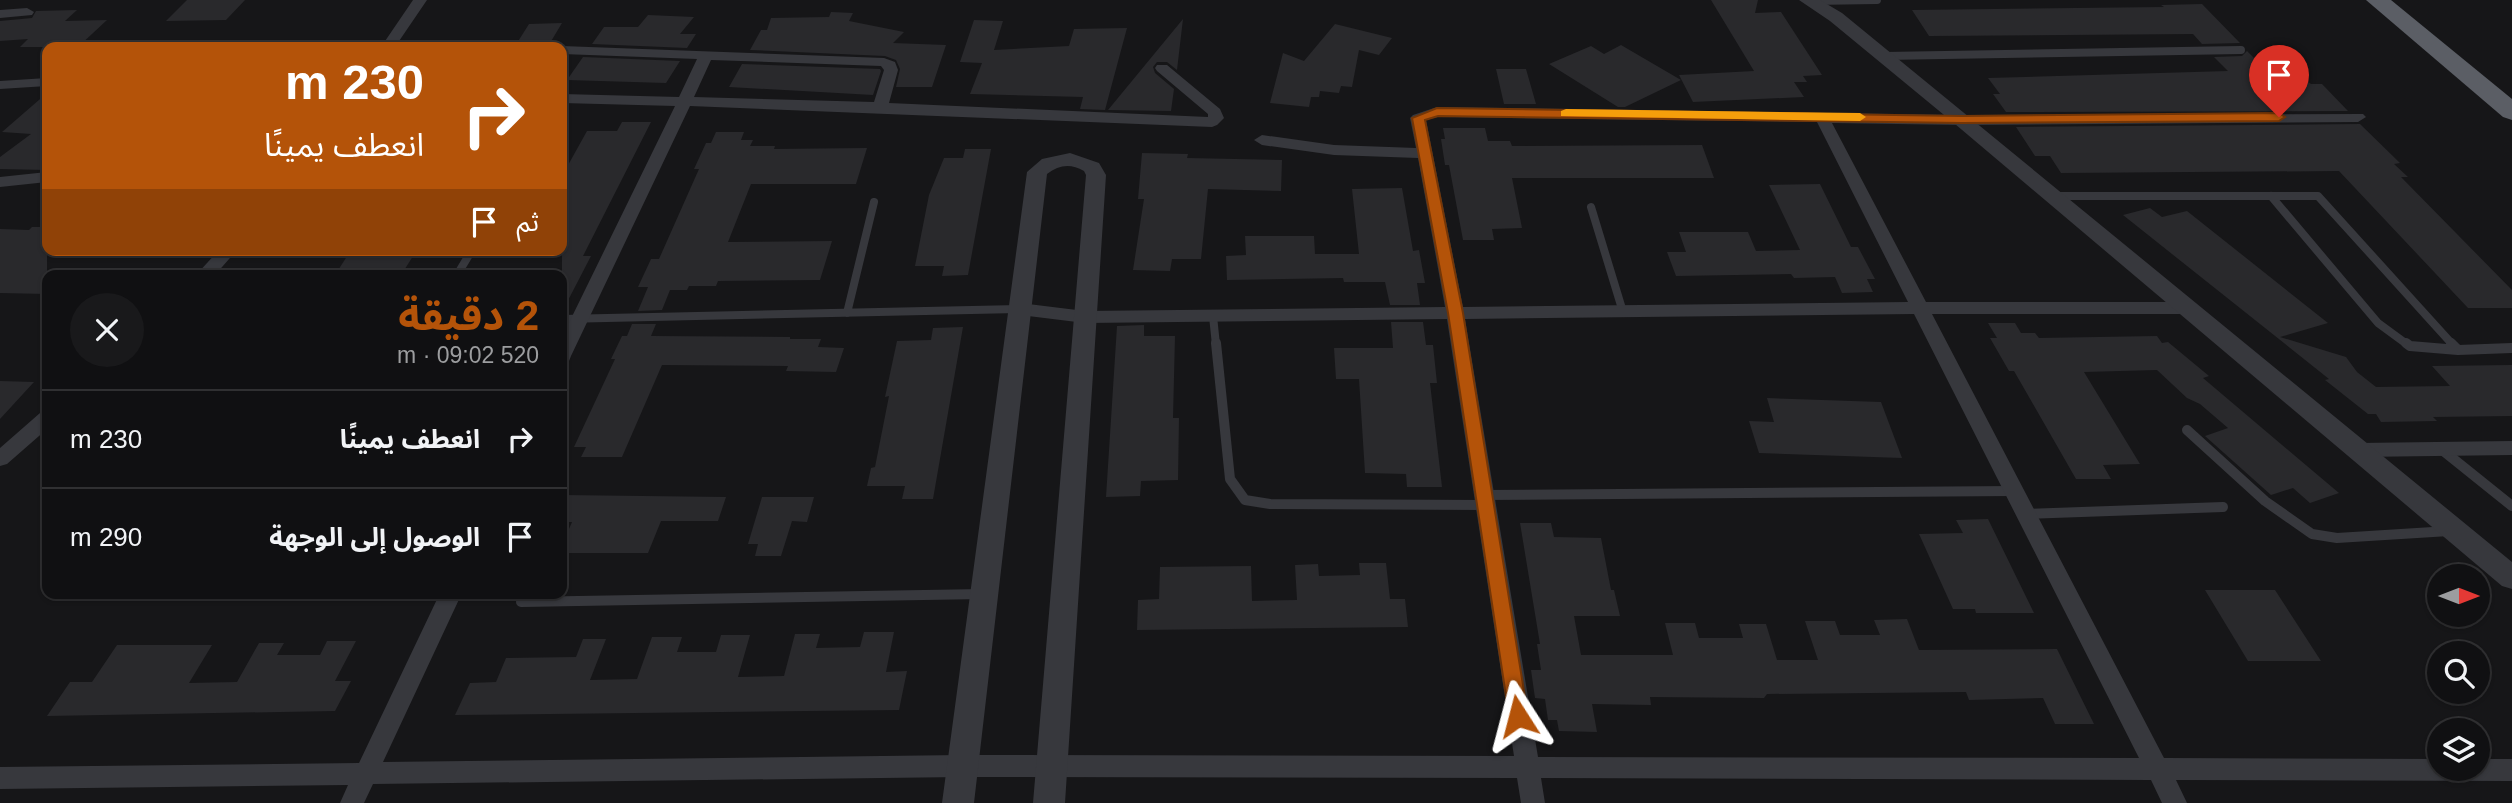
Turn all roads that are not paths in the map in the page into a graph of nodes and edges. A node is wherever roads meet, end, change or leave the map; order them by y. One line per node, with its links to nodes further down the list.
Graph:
1 (420, 0): 8 (street)
2 (1877, 0): 5 (lane)
3 (2377, 0): 20 (highway)
4 (2403, 0): 16 (highway)
5 (1809, 1): 12 (street)
6 (27, 12): 7 (street)
7 (0, 14)
8 (391, 42)
9 (567, 50): 11 (street)
10 (2241, 50): 12 (lane)
11 (707, 54): 18 (street); 19 (street)
12 (1884, 56): 23 (street)
13 (1162, 68): 19 (street)
14 (42, 82): 15 (street)
15 (0, 85)
16 (2512, 89)
17 (567, 98): 18 (street)
18 (682, 103): 19 (street); 42 (street)
19 (880, 107)
20 (2512, 112)
21 (1821, 116): 23 (street); 25 (street); 34 (street)
22 (2358, 117): 23 (street)
23 (1962, 120): 28 (street)
24 (1262, 140): 25 (street)
25 (1425, 153): 39 (street)
26 (42, 178): 27 (street)
27 (0, 182)
28 (2054, 195): 29 (lane); 35 (street)
29 (2271, 196): 44 (lane); 44 (lane)
30 (874, 202): 38 (lane)
31 (1591, 207): 37 (lane)
32 (223, 256): 33 (street)
33 (210, 270)
34 (1920, 308): 35 (street); 37 (street); 51 (street)
35 (2190, 308): 49 (street)
36 (1020, 309): 38 (lane); 41 (street); 41 (street); 58 (street)
37 (1623, 312): 39 (street)
38 (847, 313): 42 (lane)
39 (1455, 313): 40 (street); 52 (street)
40 (1213, 316): 41 (street); 52 (lane)
41 (1085, 317): 62 (street)
42 (571, 318)
43 (2512, 348): 44 (lane)
44 (2458, 349)
45 (42, 422): 50 (street)
46 (2188, 430): 56 (lane)
47 (2440, 448): 48 (street); 49 (street); 53 (lane)
48 (2512, 448)
49 (2360, 450): 56 (street)
50 (0, 459)
51 (2014, 491): 52 (lane); 55 (street)
52 (1485, 500): 63 (street)
53 (2512, 506)
54 (2223, 507): 55 (lane)
55 (2026, 514): 64 (street)
56 (2456, 531): 57 (street)
57 (2512, 578)
58 (984, 594): 60 (lane); 61 (street)
59 (448, 599): 66 (street)
60 (521, 602)
61 (962, 766): 62 (street); 66 (street); 69 (street)
62 (1052, 767): 63 (street); 70 (street)
63 (1527, 769): 64 (street); 71 (street)
64 (2158, 770): 65 (street); 72 (street)
65 (2512, 770)
66 (365, 775): 67 (street); 68 (street)
67 (0, 778)
68 (352, 803)
69 (958, 803)
70 (1049, 803)
71 (1533, 803)
72 (2175, 803)

